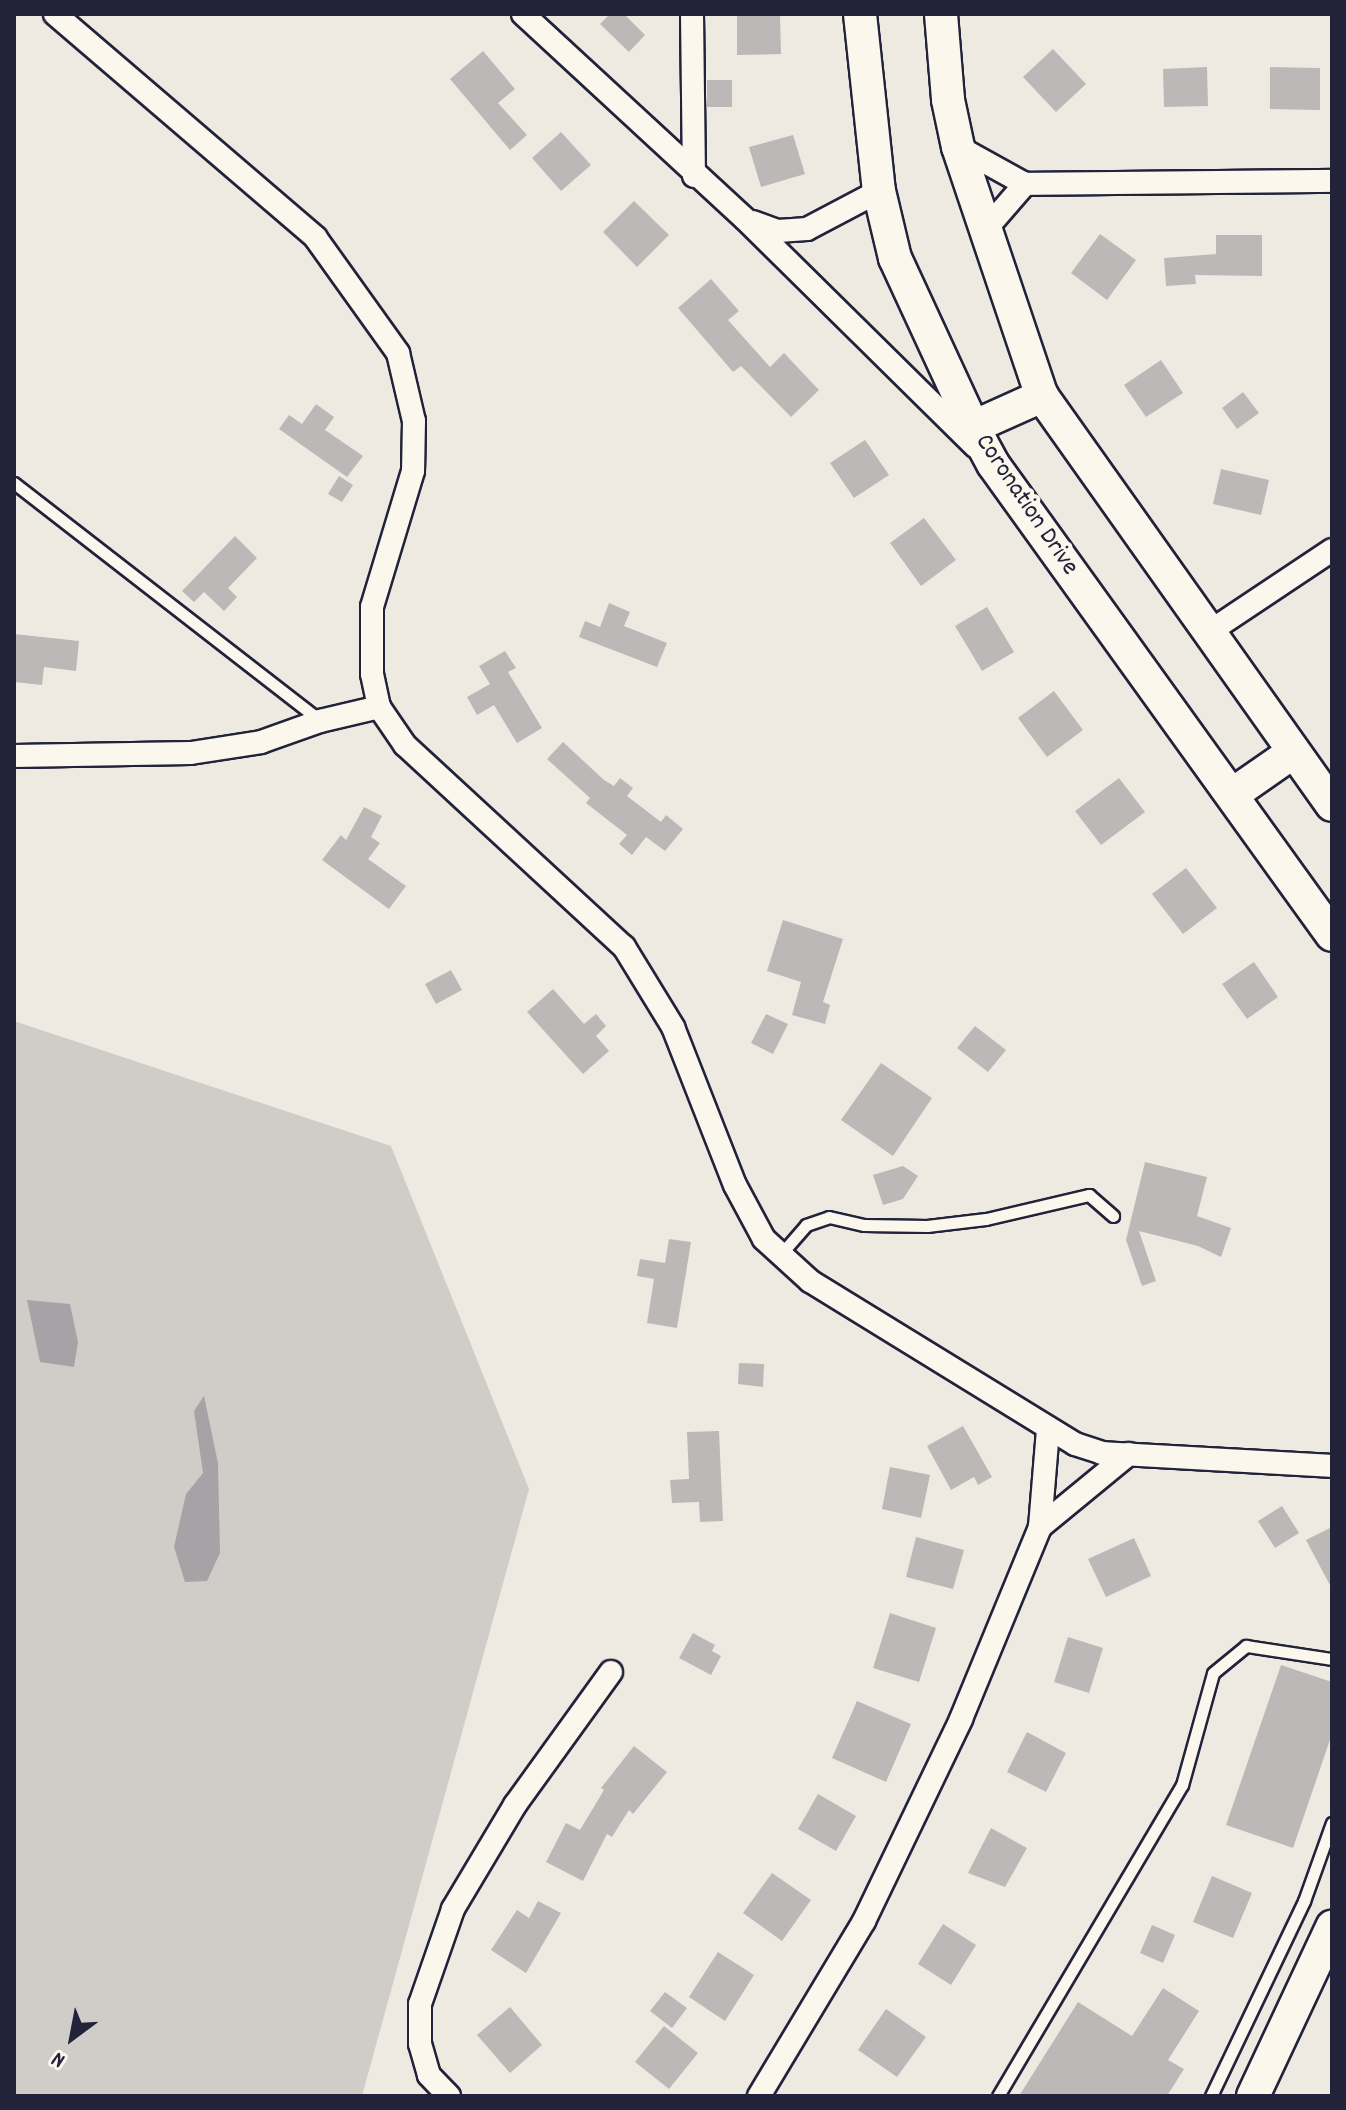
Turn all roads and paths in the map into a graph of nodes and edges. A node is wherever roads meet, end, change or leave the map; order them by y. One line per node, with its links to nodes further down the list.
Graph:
1 (55, 14): 19 (street)
2 (523, 14): 7 (street)
3 (692, 14): 7 (street)
4 (860, 14): 10 (street, Coronation Drive)
5 (941, 14): 6 (street)
6 (958, 147): 9 (street); 12 (street)
7 (694, 176): 11 (street)
8 (1332, 181): 9 (street)
9 (1025, 184): 12 (street)
10 (879, 191): 11 (street); 14 (street, Coronation Drive)
11 (745, 219): 15 (street)
12 (986, 229): 13 (street)
13 (1042, 396): 14 (street); 18 (street)
14 (973, 427): 15 (street, Coronation Drive)
15 (993, 464): 23 (street, Coronation Drive)
16 (14, 483): 20 (lane)
17 (1332, 550): 18 (street)
18 (1206, 634): 21 (street)
19 (379, 707): 20 (street); 27 (street)
20 (320, 721): 22 (street)
21 (1292, 753): 23 (street); 24 (street)
22 (14, 756)
23 (1233, 794): 25 (street, Coronation Drive)
24 (1332, 805)
25 (1332, 935)
26 (1113, 1216): 27 (lane)
27 (781, 1254): 28 (street)
28 (1048, 1429): 29 (street); 31 (street)
29 (1129, 1454): 30 (street); 31 (street)
30 (1332, 1466)
31 (1040, 1527): 37 (street)
32 (1332, 1659): 38 (lane)
33 (611, 1672): 36 (street)
34 (1332, 1823): 39 (lane)
35 (1332, 1927): 40 (street)
36 (449, 2096)
37 (759, 2096)
38 (998, 2096)
39 (1211, 2096)
40 (1253, 2096)

